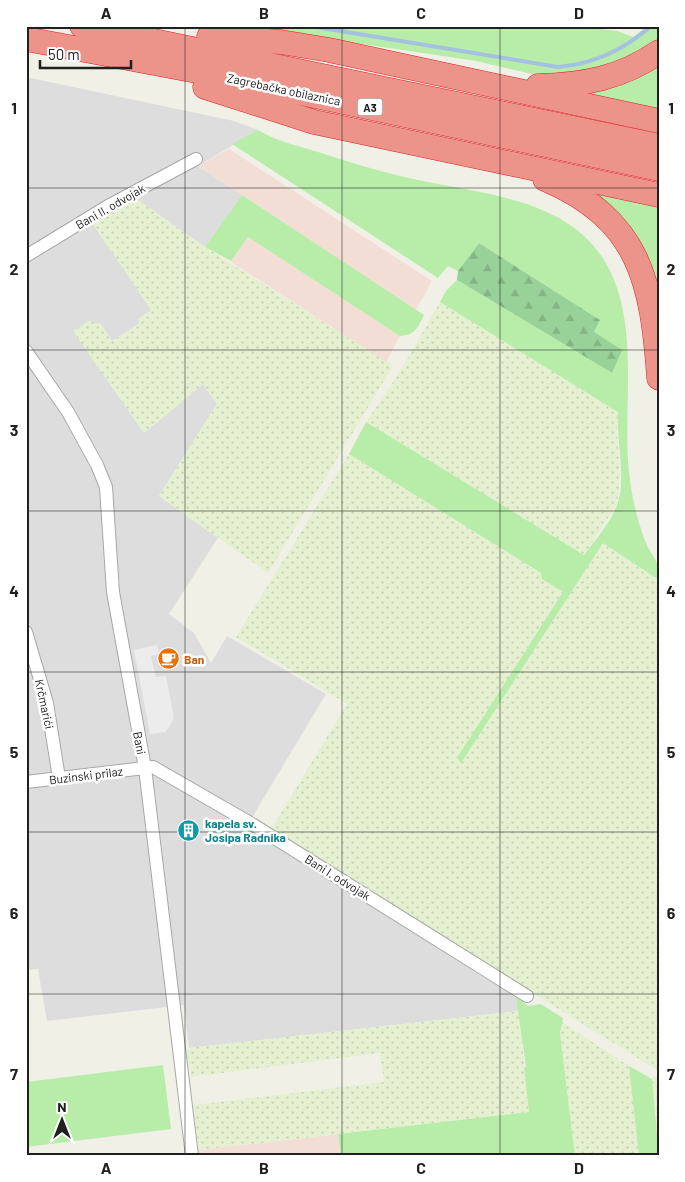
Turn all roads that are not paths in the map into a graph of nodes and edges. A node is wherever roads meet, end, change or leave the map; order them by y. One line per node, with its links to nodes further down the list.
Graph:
1 (149, 26): 5 (highway)
2 (81, 38): 3 (highway, Zagrebačka obilaznica / A3); 7 (highway); 8 (highway, Zagrebačka obilaznica / A3); 10 (highway, Zagrebačka obilaznica / A3)
3 (26, 39)
4 (659, 52): 5 (highway)
5 (467, 79): 6 (highway)
6 (659, 121)
7 (434, 146): 11 (highway); 14 (highway)
8 (659, 146)
9 (196, 159): 12 (street, Bani II. odvojak)
10 (659, 169)
11 (659, 195)
12 (26, 256)
13 (26, 352): 16 (street, Bani)
14 (659, 378)
15 (26, 632): 17 (street, Krčmarići)
16 (145, 768): 17 (street, Buzinski prilaz); 19 (street, Bani I. odvojak); 20 (street, Bani)
17 (59, 778): 18 (street, Buzinski prilaz)
18 (26, 782)
19 (527, 996)
20 (192, 1156)

